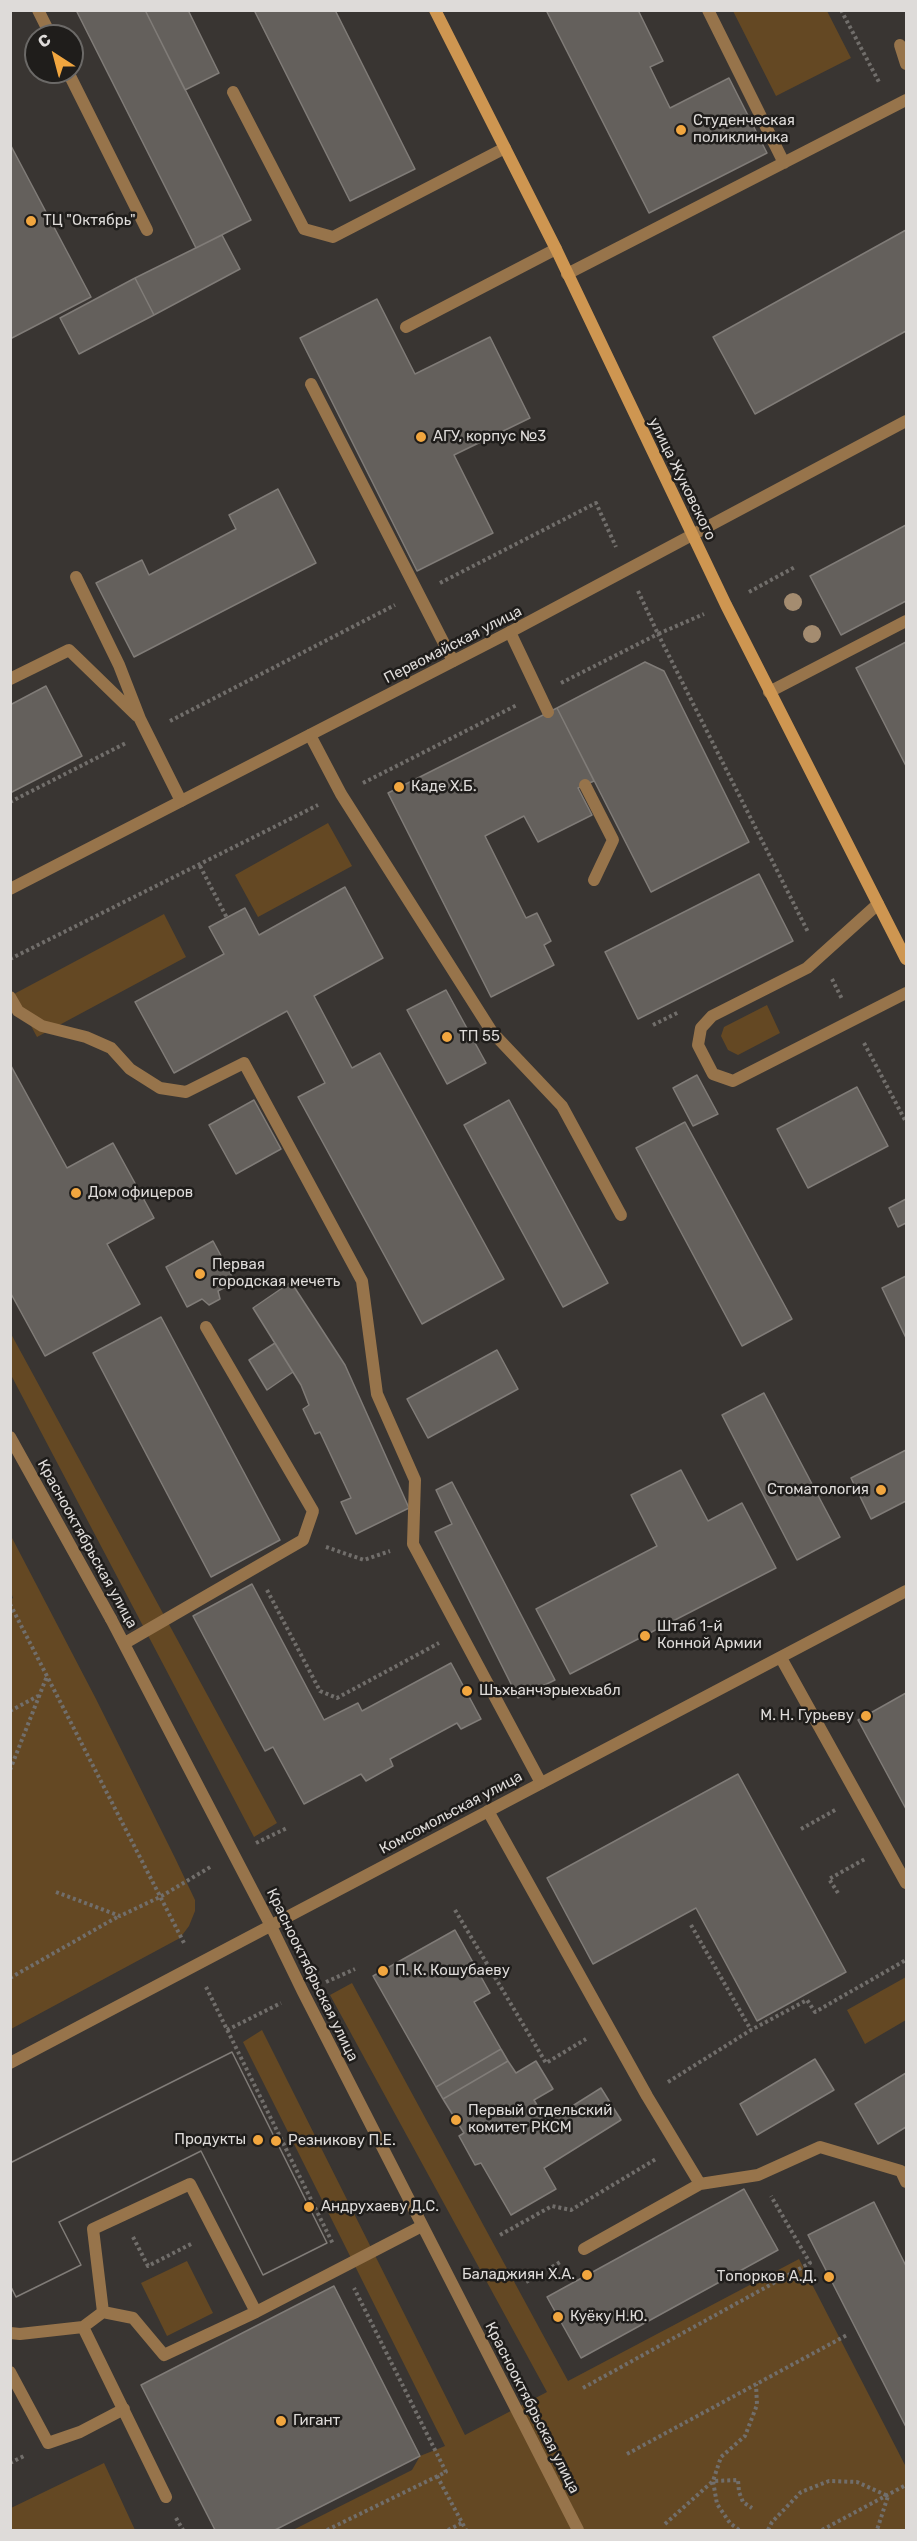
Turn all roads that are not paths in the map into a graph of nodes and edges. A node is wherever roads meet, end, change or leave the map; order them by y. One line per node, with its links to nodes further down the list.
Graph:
1 (38, 10): 4 (street)
2 (435, 10): 10 (street, улица Жуковского)
3 (708, 10): 11 (street)
4 (45, 24)
5 (900, 45): 6 (street)
6 (906, 64)
7 (74, 84): 12 (street)
8 (232, 92): 10 (street)
9 (906, 100): 11 (street)
10 (505, 148): 13 (street, улица Жуковского)
11 (784, 163): 14 (street)
12 (147, 230)
13 (556, 249): 14 (street, улица Жуковского); 15 (street)
14 (567, 274): 18 (street, улица Жуковского)
15 (406, 327)
16 (311, 384): 22 (street)
17 (906, 421): 18 (street, Первомайская улица)
18 (692, 535): 21 (street, Первомайская улица); 24 (street, улица Жуковского)
19 (76, 577): 26 (street)
20 (906, 621): 24 (street)
21 (510, 632): 22 (street, Первомайская улица); 25 (street)
22 (453, 662): 27 (street, Первомайская улица)
23 (10, 679): 26 (street)
24 (769, 692): 32 (street, улица Жуковского)
25 (548, 712)
26 (140, 719): 29 (street)
27 (310, 735): 29 (street, Первомайская улица); 36 (street)
28 (585, 785): 30 (street)
29 (182, 801): 31 (street, Первомайская улица)
30 (594, 880)
31 (10, 889)
32 (878, 904): 33 (street, улица Жуковского); 34 (street)
33 (906, 959)
34 (906, 993)
35 (10, 997): 42 (street)
36 (621, 1215)
37 (206, 1328): 40 (street)
38 (10, 1437): 40 (street, Краснооктябрьская улица)
39 (906, 1591): 41 (street, Комсомольская улица)
40 (125, 1643): 45 (street, Краснооктябрьская улица)
41 (781, 1658): 42 (street, Комсомольская улица); 44 (street)
42 (541, 1783): 43 (street, Комсомольская улица)
43 (488, 1811): 45 (street, Комсомольская улица); 48 (street)
44 (906, 1883)
45 (270, 1924): 46 (street, Комсомольская улица); 49 (street, Краснооктябрьская улица)
46 (10, 2062)
47 (905, 2174): 48 (street)
48 (700, 2184): 50 (street)
49 (422, 2226): 52 (street); 58 (street, Краснооктябрьская улица)
50 (584, 2249)
51 (103, 2312): 52 (street); 52 (street); 53 (street)
52 (256, 2312)
53 (83, 2327): 54 (street); 56 (street)
54 (10, 2333)
55 (10, 2372): 56 (street)
56 (124, 2409): 57 (street)
57 (166, 2497)
58 (578, 2530)

